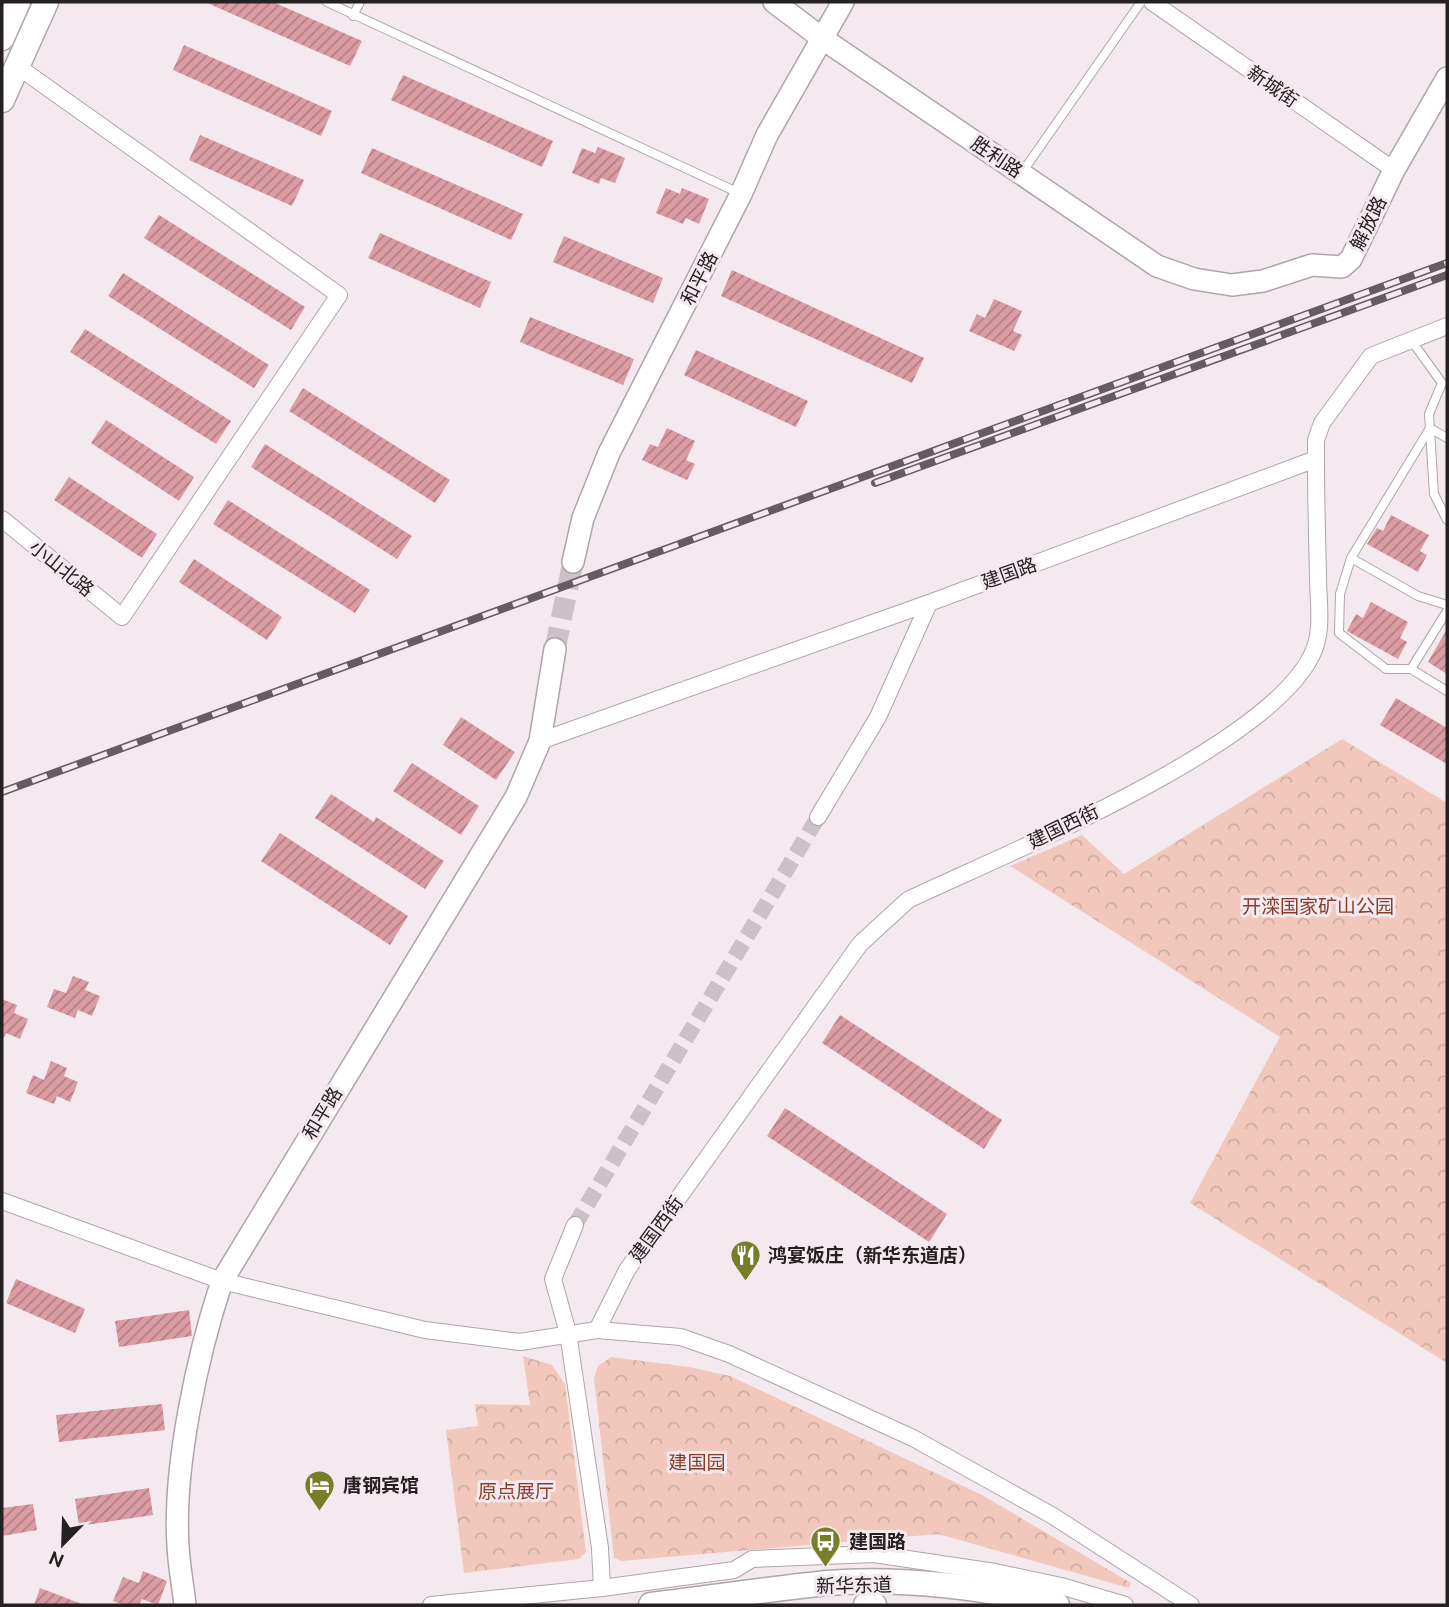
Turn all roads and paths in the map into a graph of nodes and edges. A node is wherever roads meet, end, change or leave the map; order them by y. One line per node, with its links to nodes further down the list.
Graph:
1 (18, 2): 10 (main road)
2 (46, 2): 12 (main road)
3 (327, 2): 9 (lane)
4 (360, 2): 9 (lane)
5 (774, 2): 11 (street, 胜利路)
6 (844, 2): 11 (street, 和平路)
7 (1141, 2): 16 (lane)
8 (1152, 2): 15 (street, 新城街)
9 (353, 16): 17 (lane)
10 (2, 38)
11 (823, 39): 16 (street, 胜利路); 17 (street, 和平路)
12 (17, 66): 14 (main road); 24 (street, 小山北路)
13 (1447, 78): 15 (street, 解放路)
14 (2, 100)
15 (1394, 170): 18 (street, 解放路)
16 (1021, 174): 18 (street, 胜利路)
17 (741, 194): 27 (street, 和平路)
18 (1233, 285)
19 (1447, 326): 20 (street, 建国西街)
20 (1411, 339): 21 (lane); 23 (street, 建国西街)
21 (1430, 428): 22 (lane); 25 (lane); 26 (lane)
22 (1447, 438)
23 (1315, 460): 28 (street, 建国路); 39 (street, 建国西街)
24 (2, 519)
25 (1447, 520)
26 (1350, 558): 29 (lane); 32 (lane)
27 (573, 562)
28 (929, 603): 34 (street, 建国路); 35 (street)
29 (1447, 605)
30 (1447, 611): 32 (lane)
31 (555, 649): 34 (street, 和平路)
32 (1411, 669): 33 (lane)
33 (1447, 691)
34 (540, 741): 38 (street, 和平路)
35 (818, 817)
36 (2, 1201): 38 (street)
37 (575, 1225): 40 (street)
38 (222, 1281): 40 (street); 42 (street, 和平路)
39 (597, 1330): 40 (street); 49 (street)
40 (568, 1333): 41 (street)
41 (602, 1588): 43 (street); 48 (street)
42 (185, 1605)
43 (431, 1605)
44 (651, 1605): 47 (main road, 新华东道)
45 (866, 1605): 46 (main road, 新华东道)
46 (874, 1605)
47 (1057, 1605)
48 (1125, 1605)
49 (1191, 1605)

